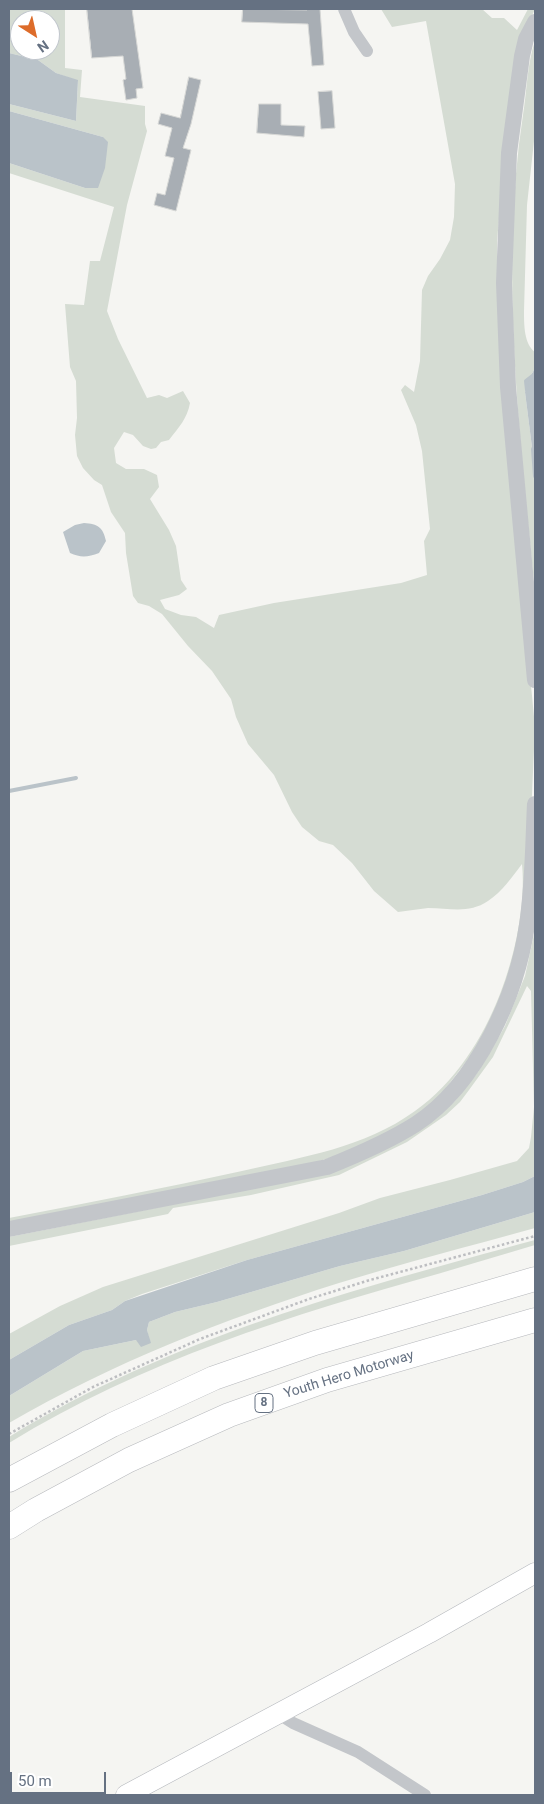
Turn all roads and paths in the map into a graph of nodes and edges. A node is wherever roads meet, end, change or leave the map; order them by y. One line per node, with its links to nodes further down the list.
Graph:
1 (344, 9): 3 (street)
2 (535, 22): 4 (street)
3 (367, 51)
4 (535, 680)
5 (535, 804): 6 (street)
6 (9, 1229)
7 (535, 1236): 10 (path)
8 (535, 1279): 11 (highway)
9 (535, 1320): 12 (highway, Youth Hero Motorway / 8)
10 (9, 1434)
11 (9, 1480)
12 (9, 1527)
13 (535, 1573): 14 (main road)
14 (281, 1713): 15 (main road); 17 (street)
15 (149, 1790): 16 (main road)
16 (126, 1795)
17 (425, 1795)

